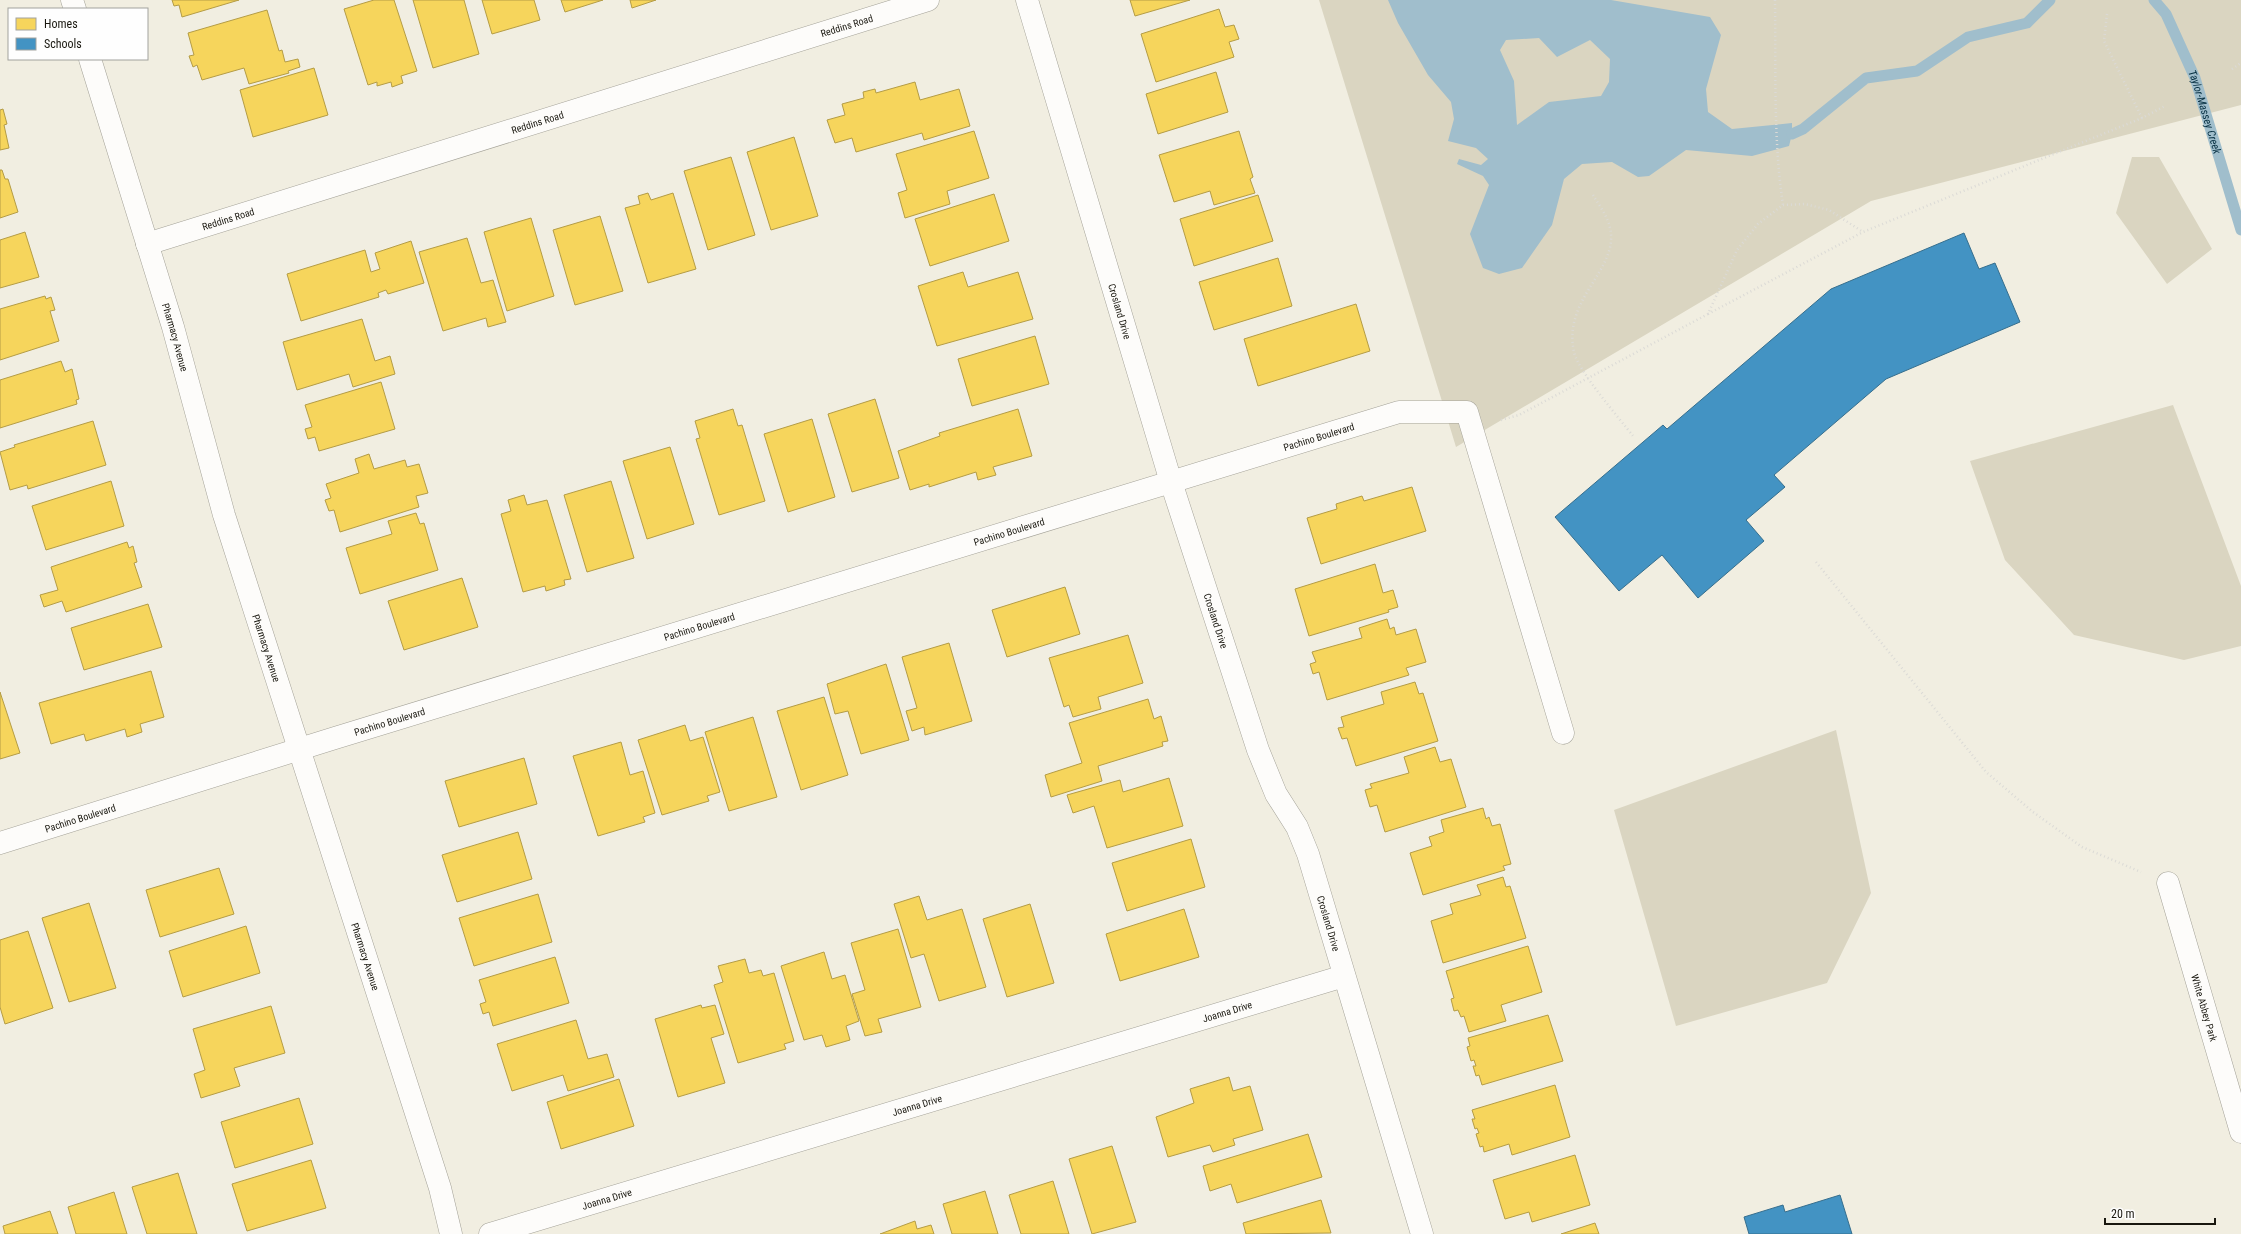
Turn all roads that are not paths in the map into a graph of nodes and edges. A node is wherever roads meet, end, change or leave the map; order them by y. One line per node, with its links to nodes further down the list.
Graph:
1 (928, 0): 4 (street, Reddins Road)
2 (1027, 0): 5 (street, Crosland Drive)
3 (90, 60): 4 (street, Pharmacy Avenue)
4 (147, 244): 7 (street, Pharmacy Avenue)
5 (1171, 482): 6 (street, Pachino Boulevard); 7 (street, Pachino Boulevard); 10 (street, Crosland Drive)
6 (1563, 733)
7 (301, 750): 8 (street, Pachino Boulevard); 12 (street, Pharmacy Avenue)
8 (0, 843)
9 (2168, 883): 11 (street, White Abbey Park)
10 (1344, 976): 13 (street, Joanna Drive); 14 (street, Crosland Drive)
11 (2241, 1132)
12 (452, 1234)
13 (490, 1234)
14 (1422, 1234)

